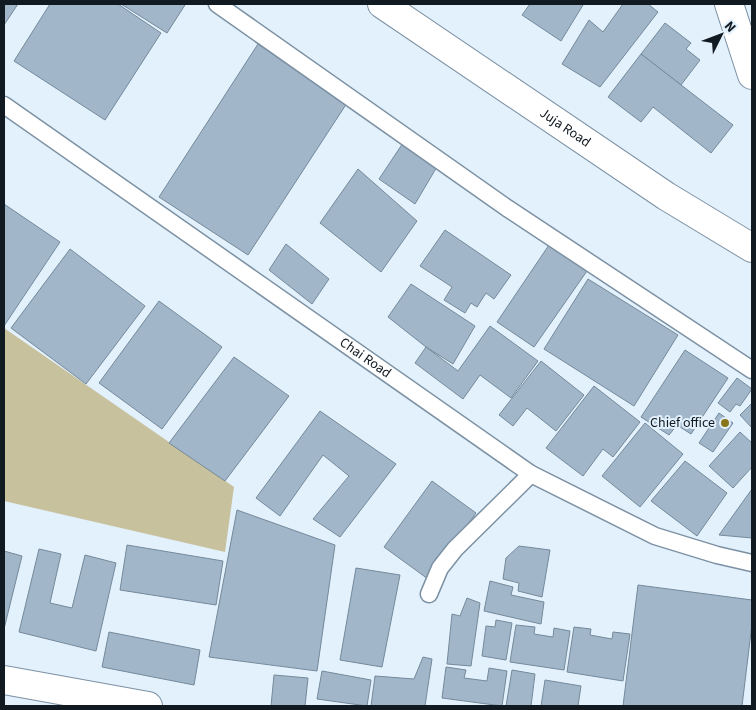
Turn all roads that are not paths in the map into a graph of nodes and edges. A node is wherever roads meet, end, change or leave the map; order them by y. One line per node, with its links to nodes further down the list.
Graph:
1 (217, 4): 7 (lane)
2 (382, 4): 6 (main road, Juja Road)
3 (729, 4): 4 (main road)
4 (752, 75)
5 (4, 105): 8 (lane, Chai Road)
6 (752, 248)
7 (752, 370)
8 (531, 474): 9 (lane, Chai Road); 10 (lane)
9 (752, 563)
10 (429, 594)
11 (4, 680): 12 (main road)
12 (148, 706)

